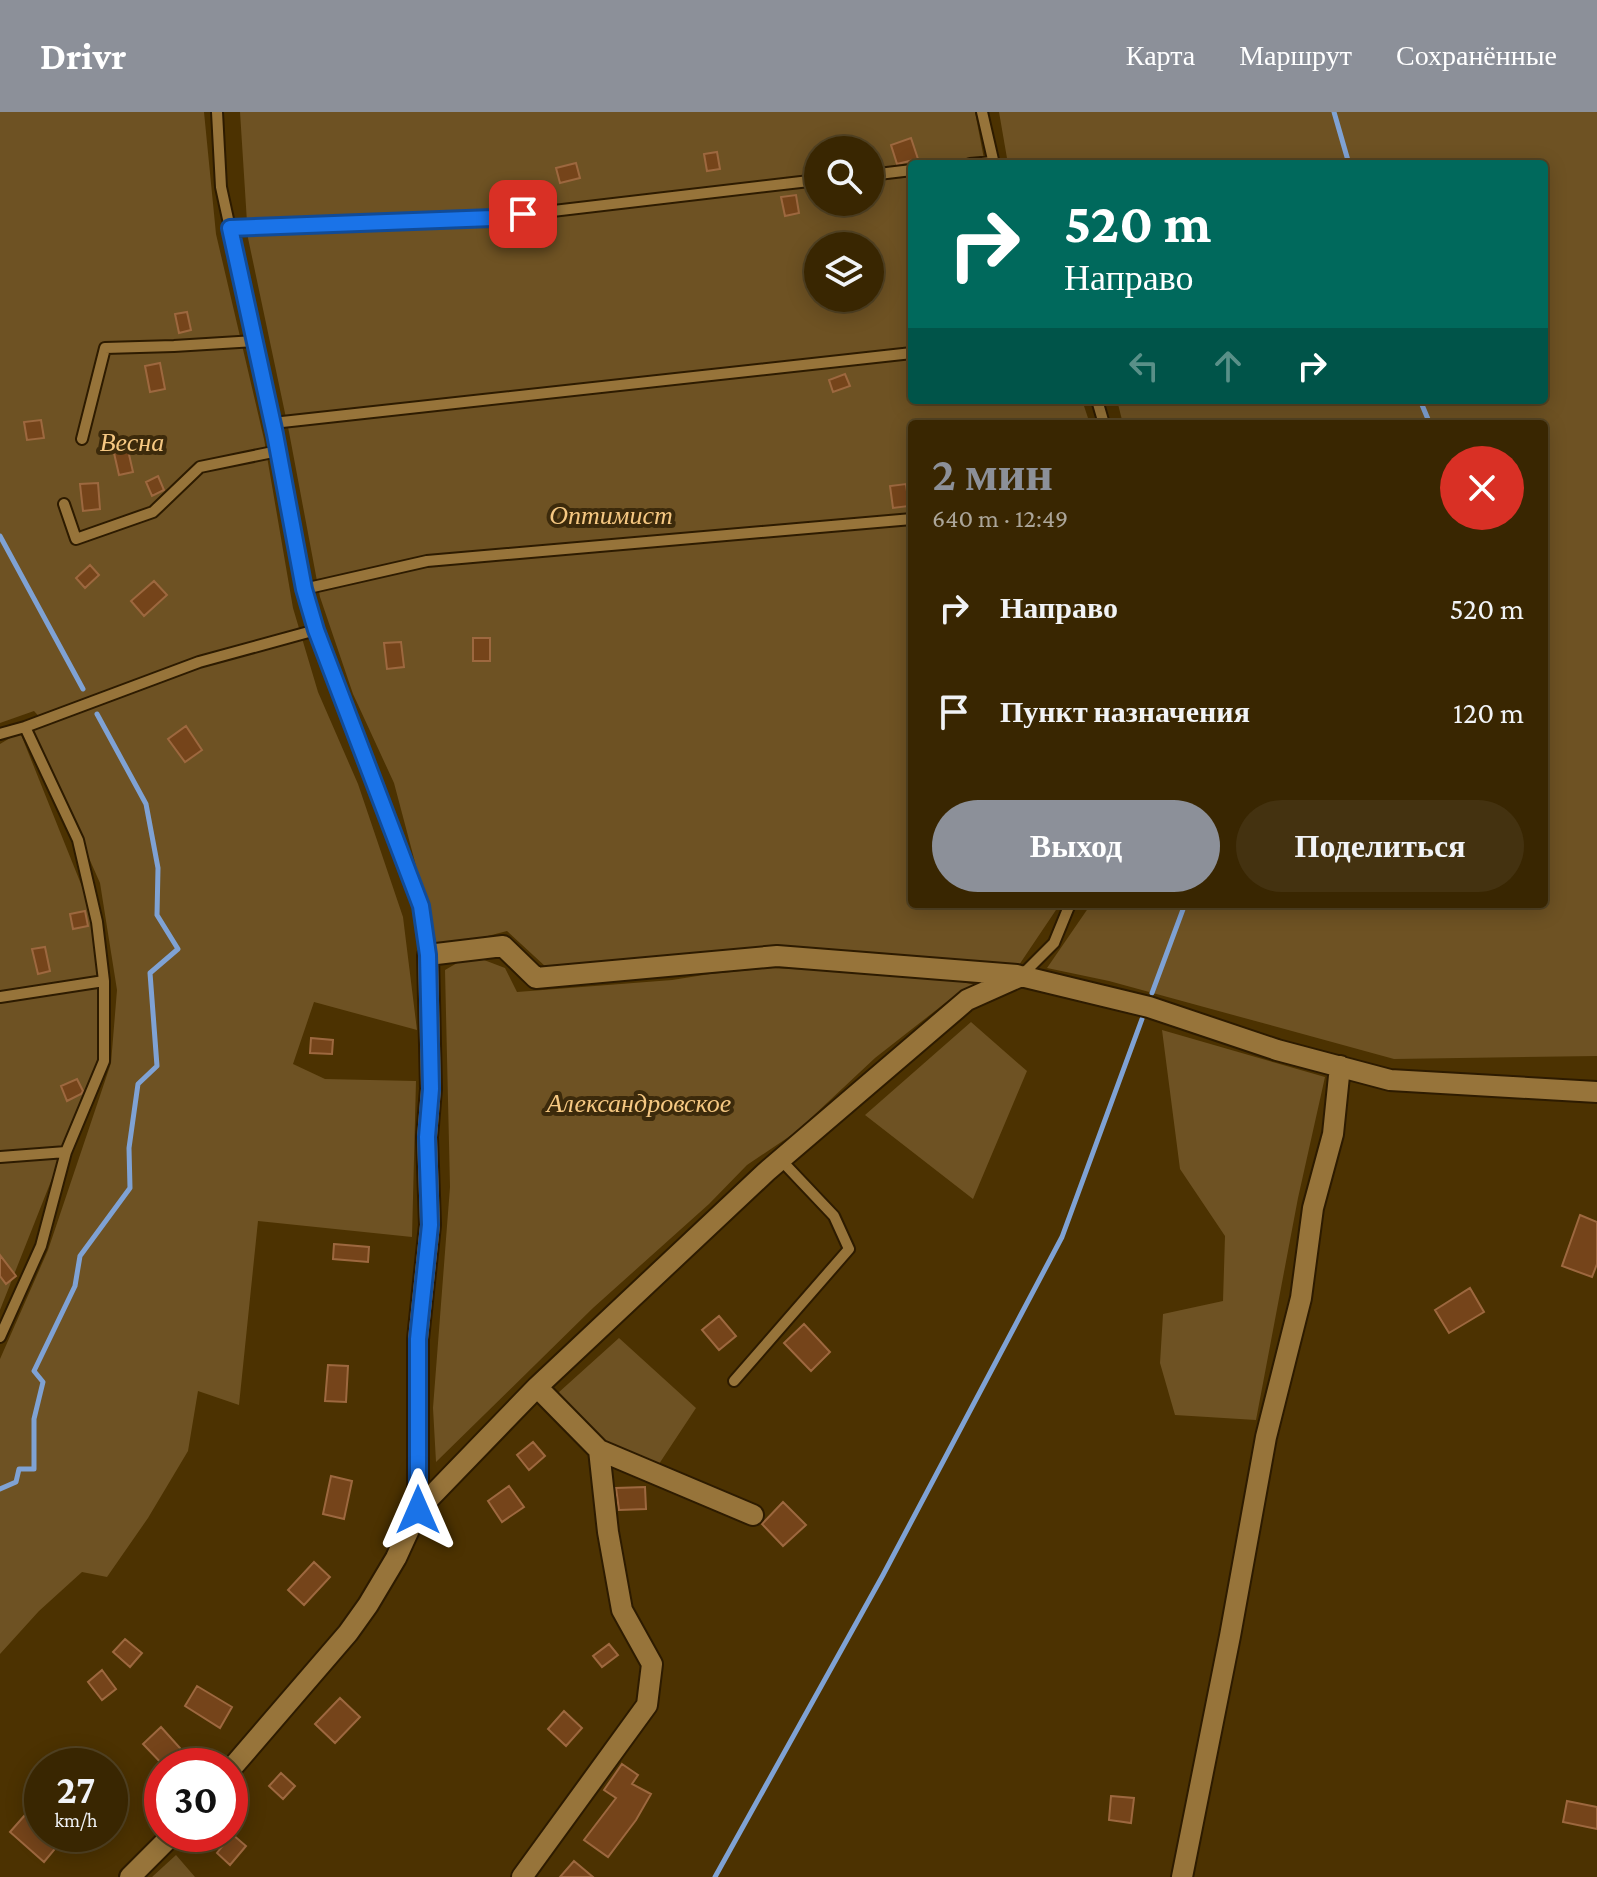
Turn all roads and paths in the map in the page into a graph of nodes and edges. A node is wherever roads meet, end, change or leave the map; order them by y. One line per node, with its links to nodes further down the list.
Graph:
1 (217, 112): 7 (lane)
2 (982, 112): 3 (lane)
3 (993, 160)
4 (908, 170): 5 (lane)
5 (884, 173)
6 (804, 182): 7 (lane)
7 (230, 228): 8 (lane)
8 (255, 341): 10 (lane); 11 (lane)
9 (908, 353): 10 (lane)
10 (273, 423): 12 (lane)
11 (82, 439)
12 (278, 451): 13 (lane); 15 (lane)
13 (64, 504)
14 (908, 519): 15 (lane)
15 (304, 589): 16 (lane)
16 (316, 630): 17 (lane); 20 (lane)
17 (25, 727): 18 (lane); 22 (lane)
18 (0, 734)
19 (1068, 908): 21 (lane)
20 (428, 955): 21 (street); 33 (street)
21 (1021, 976): 24 (street); 28 (street)
22 (104, 981): 23 (lane); 26 (lane)
23 (0, 997)
24 (1340, 1066): 25 (street); 39 (street)
25 (1597, 1092)
26 (66, 1152): 27 (lane); 29 (lane)
27 (0, 1157)
28 (780, 1159): 30 (lane); 31 (street)
29 (0, 1337)
30 (734, 1381)
31 (537, 1387): 32 (street); 33 (street)
32 (599, 1450): 34 (street); 38 (street)
33 (418, 1510): 35 (street)
34 (753, 1515)
35 (248, 1749)
36 (155, 1852): 37 (street)
37 (130, 1877)
38 (522, 1877)
39 (1182, 1877)

